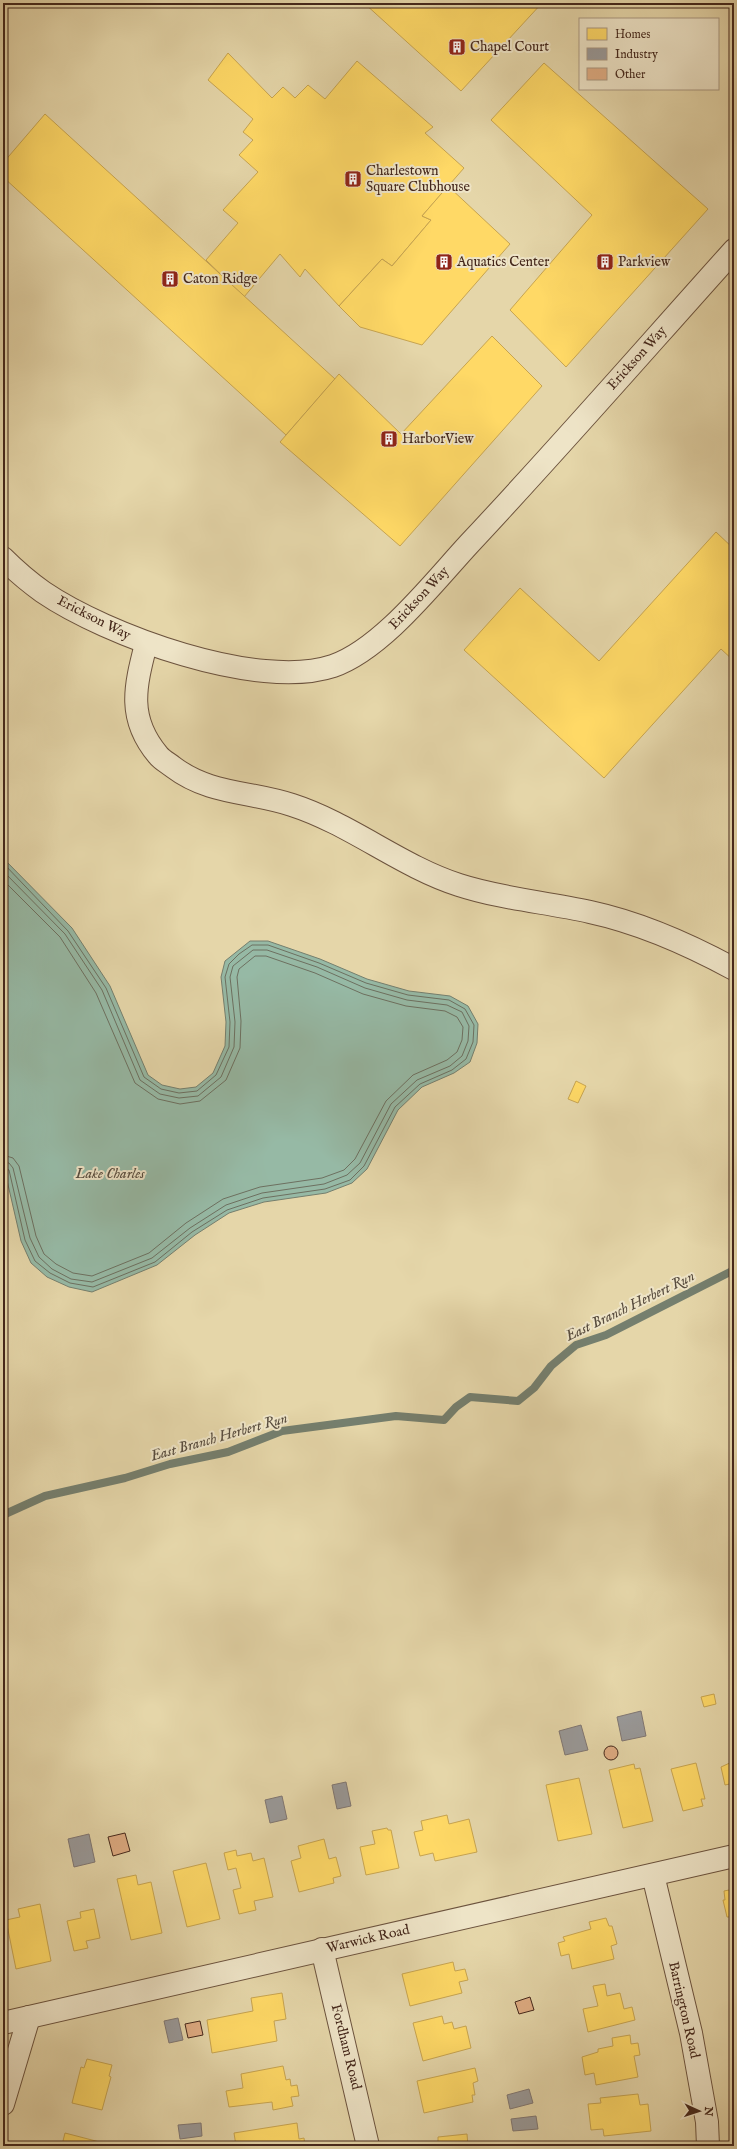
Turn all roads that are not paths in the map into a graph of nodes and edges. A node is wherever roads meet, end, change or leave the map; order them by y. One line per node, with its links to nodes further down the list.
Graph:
1 (734, 250): 3 (street, Erickson Way)
2 (3, 558): 3 (street, Erickson Way)
3 (146, 644): 4 (street)
4 (734, 970)
5 (734, 1856): 6 (street, Warwick Road)
6 (653, 1875): 7 (street, Warwick Road); 12 (street, Barrington Road)
7 (322, 1949): 8 (street, Warwick Road); 11 (street, Fordham Road)
8 (29, 2017): 9 (street, Warwick Road); 10 (street)
9 (3, 2023)
10 (3, 2104)
11 (368, 2146)
12 (708, 2146)

